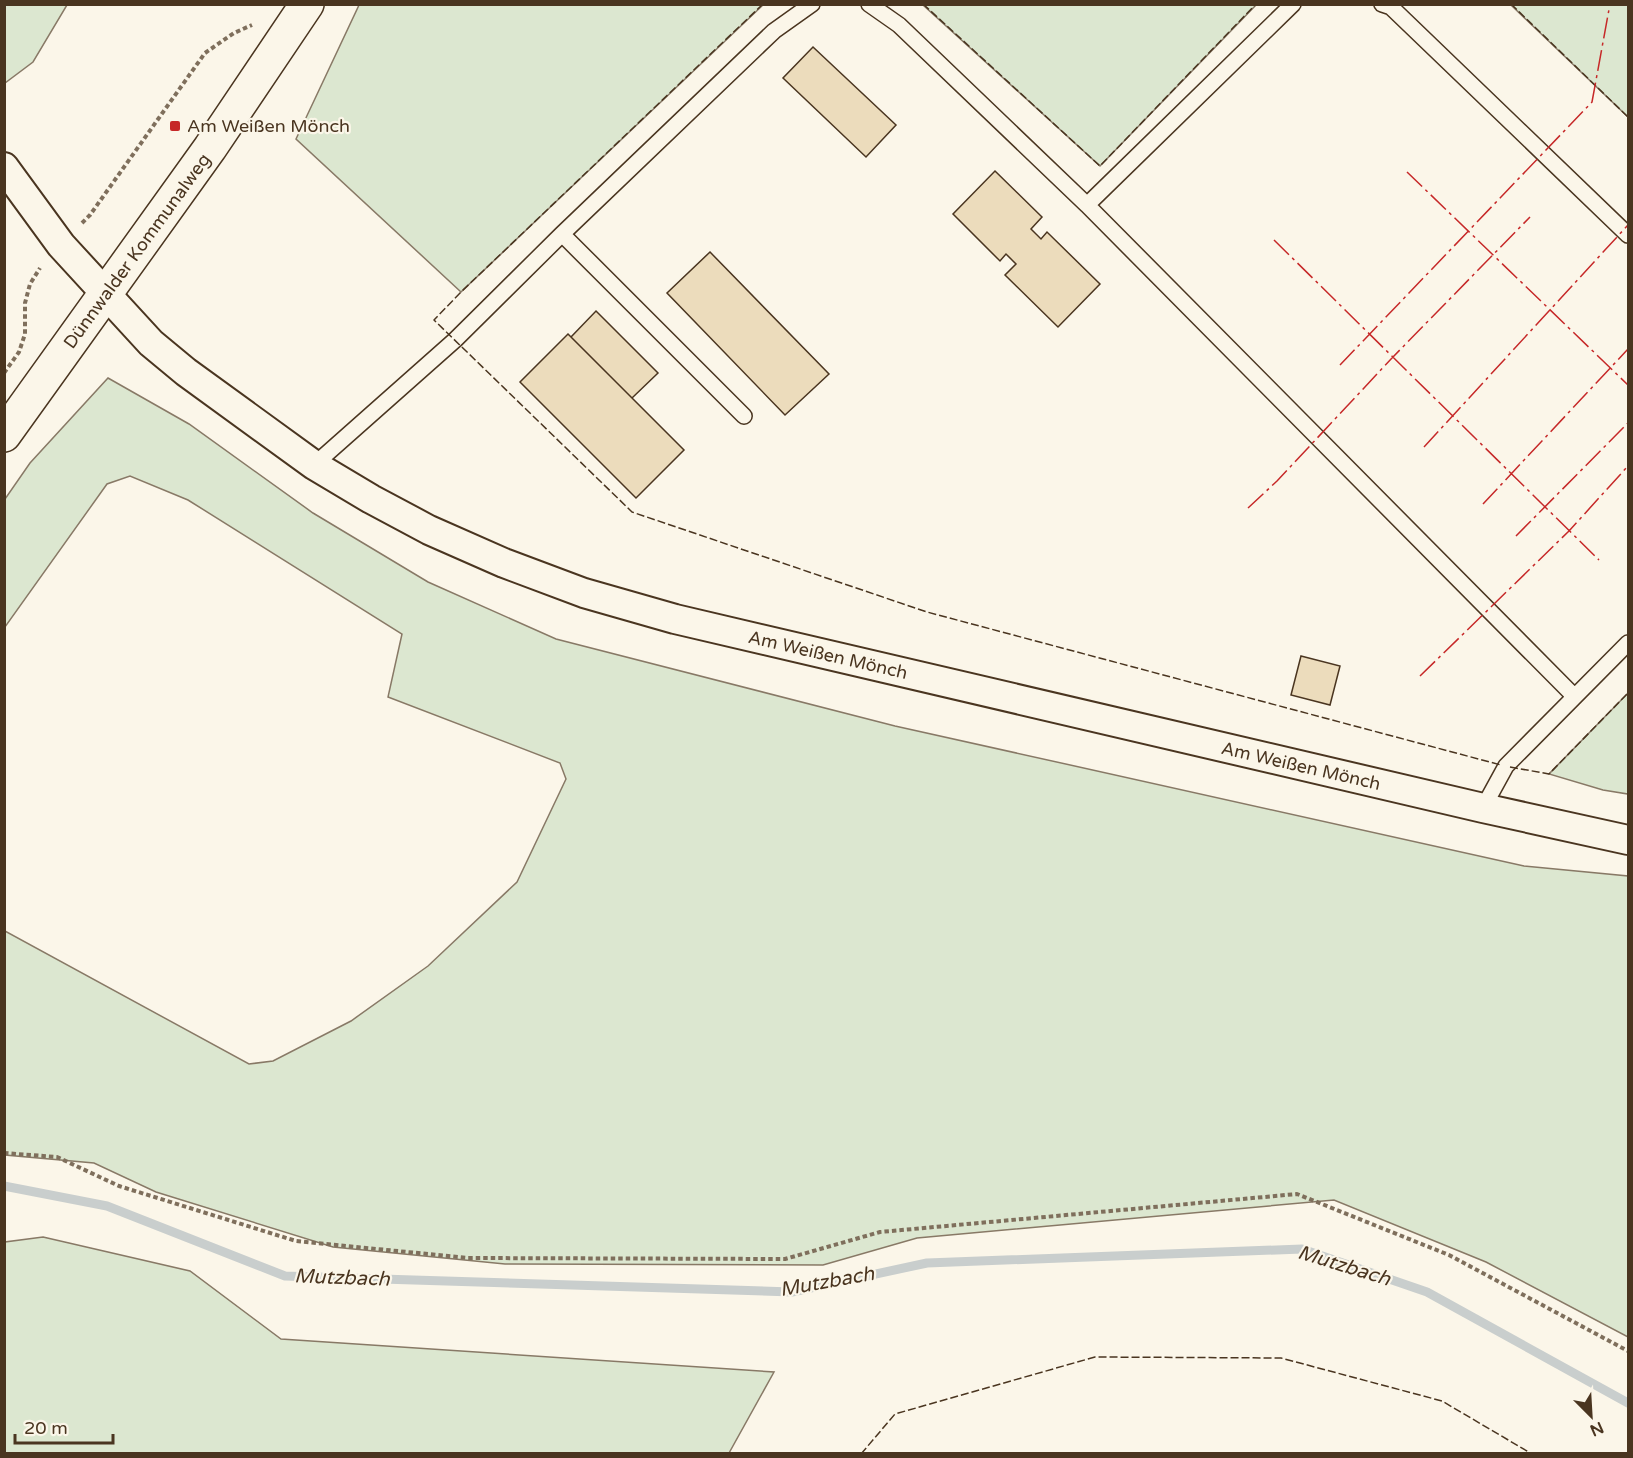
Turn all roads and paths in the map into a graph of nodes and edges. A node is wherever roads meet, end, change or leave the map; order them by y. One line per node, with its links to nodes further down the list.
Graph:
1 (307, 4): 12 (main road, Dünnwalder Kommunalweg)
2 (812, 4): 9 (lane)
3 (869, 4): 8 (lane)
4 (1293, 4): 8 (lane)
5 (1382, 4): 10 (lane)
6 (254, 24): 11 (path)
7 (4, 167): 11 (street, Am Weißen Mönch)
8 (1087, 205): 18 (lane)
9 (562, 234): 14 (lane); 16 (lane)
10 (1629, 235)
11 (61, 245): 12 (street, Am Weißen Mönch); 13 (path)
12 (105, 295): 15 (main road, Dünnwalder Kommunalweg); 16 (street, Am Weißen Mönch)
13 (4, 373)
14 (744, 416)
15 (4, 435)
16 (314, 465): 19 (street, Am Weißen Mönch)
17 (1629, 643): 18 (lane)
18 (1574, 696): 19 (lane)
19 (1483, 808): 20 (street, Am Weißen Mönch)
20 (1629, 840)
21 (4, 1153): 22 (path)
22 (1629, 1351)

